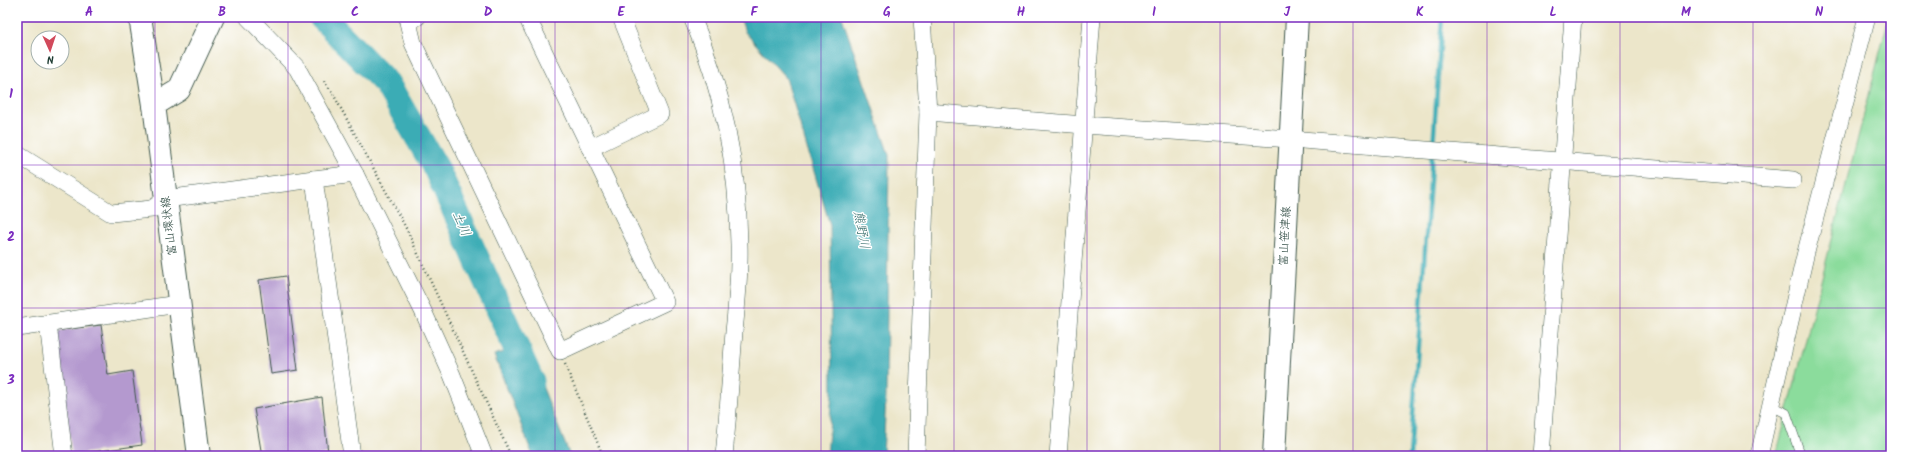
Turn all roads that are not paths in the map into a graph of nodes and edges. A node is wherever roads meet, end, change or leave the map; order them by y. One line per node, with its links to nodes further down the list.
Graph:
1 (140, 17): 13 (main road, 富山環状線)
2 (213, 17): 13 (main road)
3 (248, 17): 20 (street)
4 (417, 17): 17 (street)
5 (527, 17): 17 (street)
6 (621, 17): 17 (street)
7 (692, 17): 32 (street)
8 (922, 17): 14 (street)
9 (1092, 17): 15 (street)
10 (1297, 17): 16 (main road, 富山笹津線)
11 (1573, 17): 19 (street)
12 (1867, 17): 27 (street)
13 (154, 105): 23 (main road, 富山環状線)
14 (928, 112): 15 (street); 33 (street)
15 (1084, 125): 16 (street); 34 (street)
16 (1290, 139): 19 (street); 35 (main road, 富山笹津線)
17 (590, 148)
18 (17, 154): 23 (street)
19 (1562, 162): 22 (street); 36 (street)
20 (354, 174): 21 (street); 31 (street)
21 (314, 179): 23 (street); 30 (street)
22 (1793, 180)
23 (166, 199): 24 (main road, 富山環状線)
24 (178, 304): 25 (street); 29 (main road, 富山環状線)
25 (48, 324): 26 (street); 28 (street)
26 (17, 328)
27 (1771, 406): 37 (street); 38 (lane)
28 (64, 456)
29 (199, 456)
30 (352, 456)
31 (484, 456)
32 (724, 456)
33 (916, 456)
34 (1058, 456)
35 (1274, 456)
36 (1541, 456)
37 (1760, 456)
38 (1801, 456)

